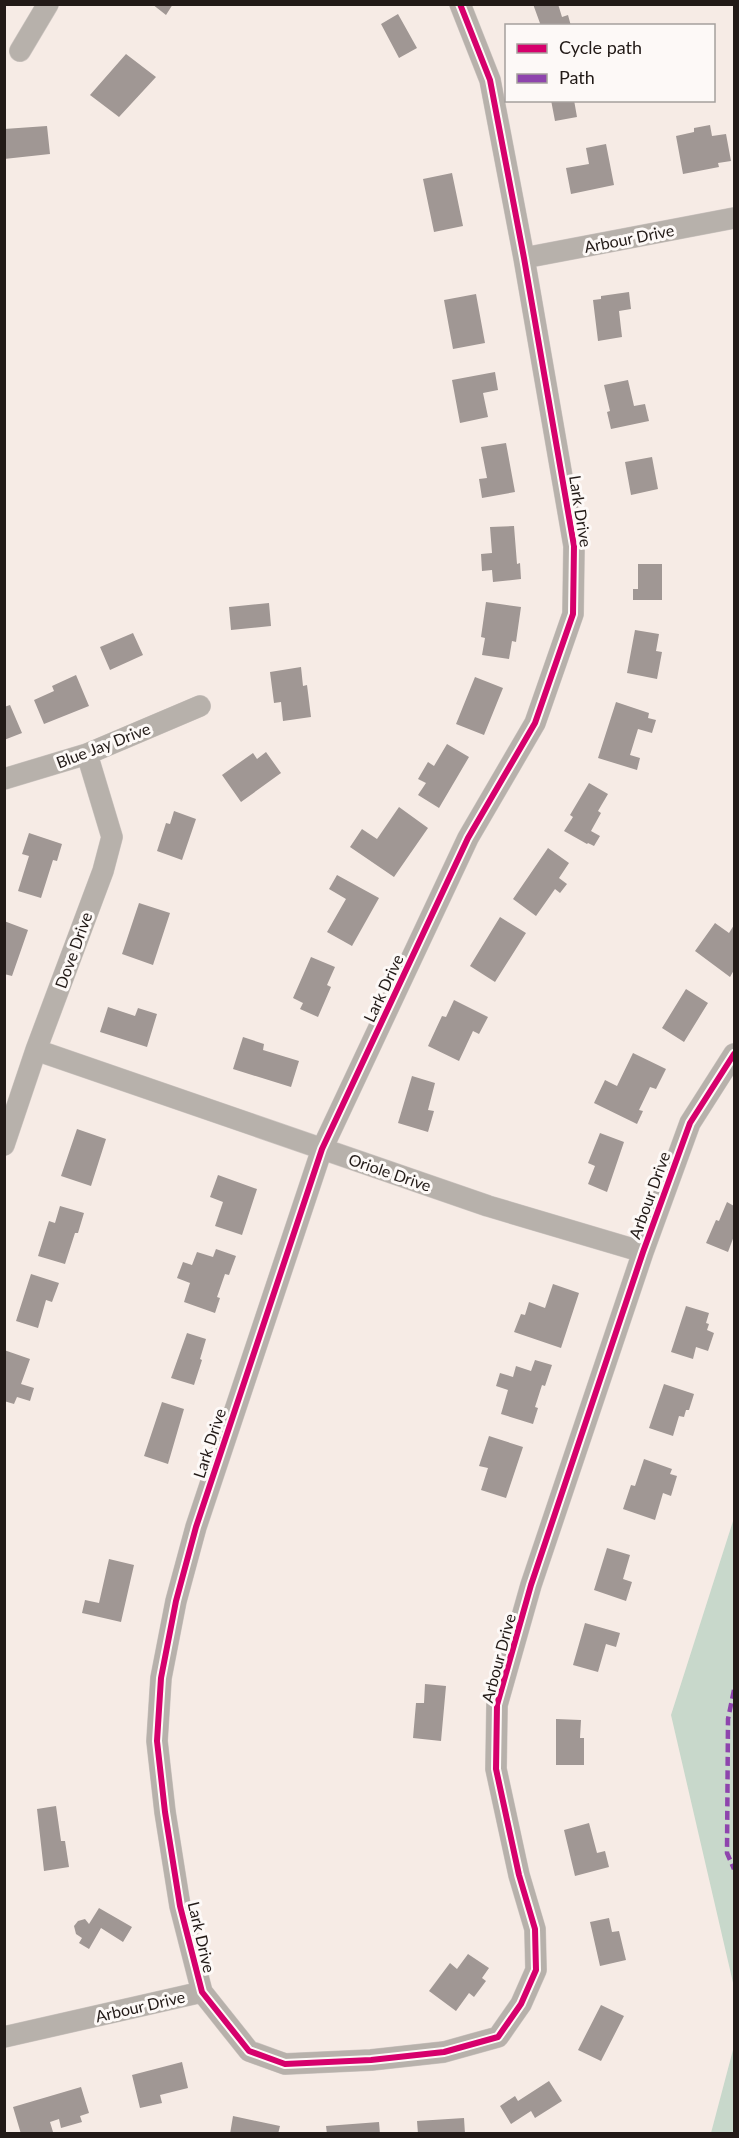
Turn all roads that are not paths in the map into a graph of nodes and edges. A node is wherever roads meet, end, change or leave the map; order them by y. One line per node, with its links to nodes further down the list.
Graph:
1 (48, 4): 3 (street)
2 (460, 4): 5 (street, Lark Drive)
3 (20, 51)
4 (735, 218): 5 (street, Arbour Drive)
5 (524, 258): 12 (street, Lark Drive)
6 (200, 706): 7 (street, Blue Jay Drive)
7 (87, 754): 8 (street, Blue Jay Drive); 9 (street, Dove Drive)
8 (4, 779)
9 (36, 1050): 11 (street, Dove Drive); 12 (street, Oriole Drive)
10 (735, 1054): 13 (street, Arbour Drive)
11 (4, 1145)
12 (322, 1149): 13 (street, Oriole Drive); 14 (street, Lark Drive)
13 (643, 1252): 14 (street, Arbour Drive)
14 (202, 1992): 15 (street, Arbour Drive)
15 (4, 2037)

